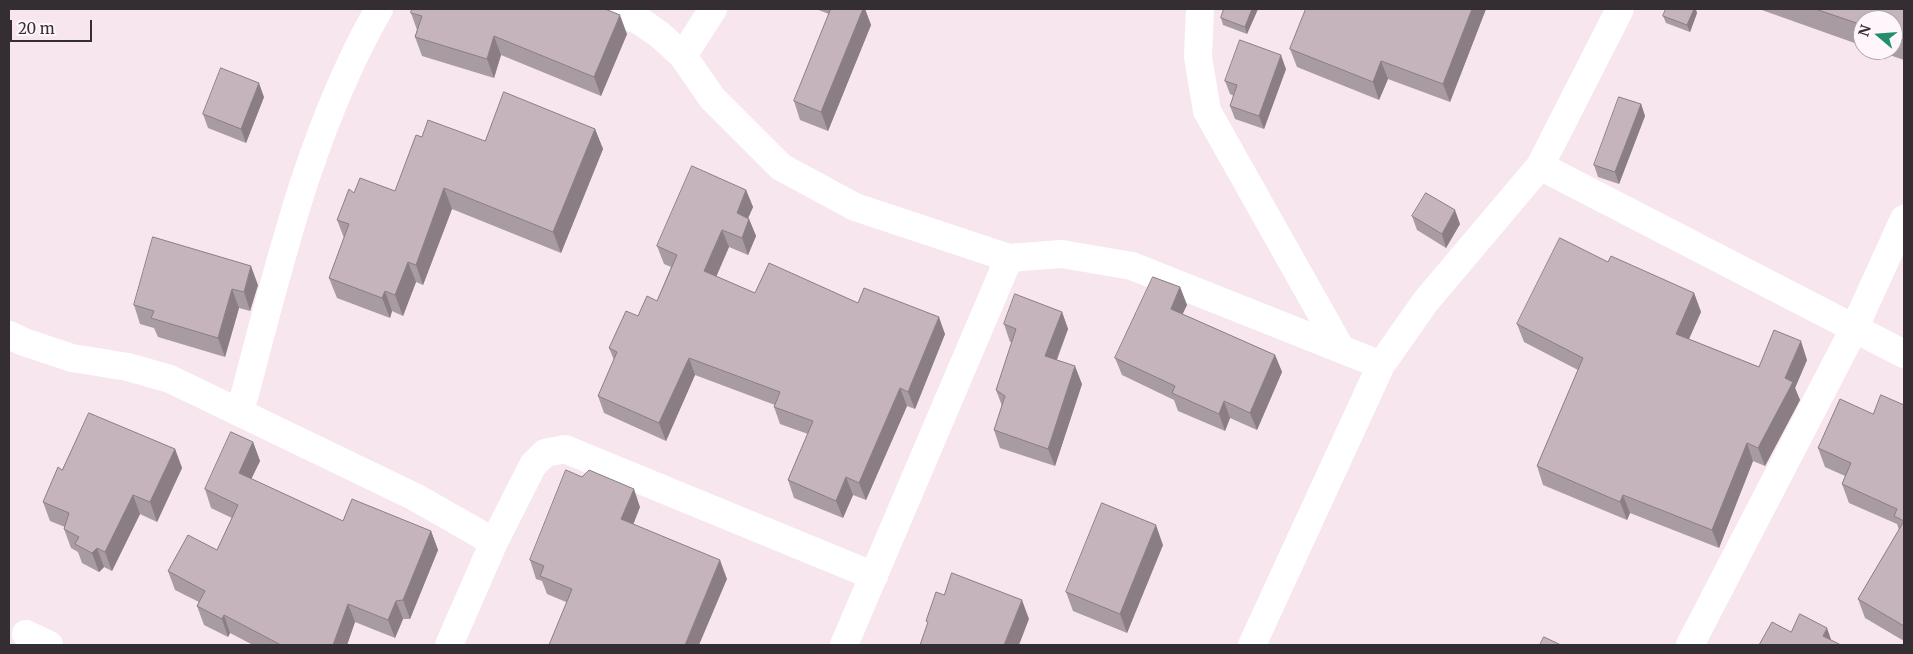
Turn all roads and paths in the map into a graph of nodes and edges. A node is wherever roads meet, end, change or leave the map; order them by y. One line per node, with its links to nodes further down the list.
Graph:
1 (379, 9): 15 (street)
2 (610, 9): 6 (street)
3 (713, 9): 6 (street)
4 (1200, 9): 12 (street)
5 (1620, 9): 7 (street)
6 (683, 56): 9 (street)
7 (1540, 166): 10 (street); 14 (street)
8 (1904, 219): 10 (street)
9 (1009, 258): 12 (street); 17 (street)
10 (1854, 329): 13 (street); 21 (street)
11 (9, 335): 15 (street)
12 (1340, 349): 14 (street)
13 (1904, 354)
14 (1381, 365): 20 (street)
15 (240, 412): 16 (street)
16 (494, 542): 17 (street); 18 (street)
17 (874, 576): 19 (street)
18 (450, 645)
19 (844, 645)
20 (1252, 645)
21 (1690, 645)

